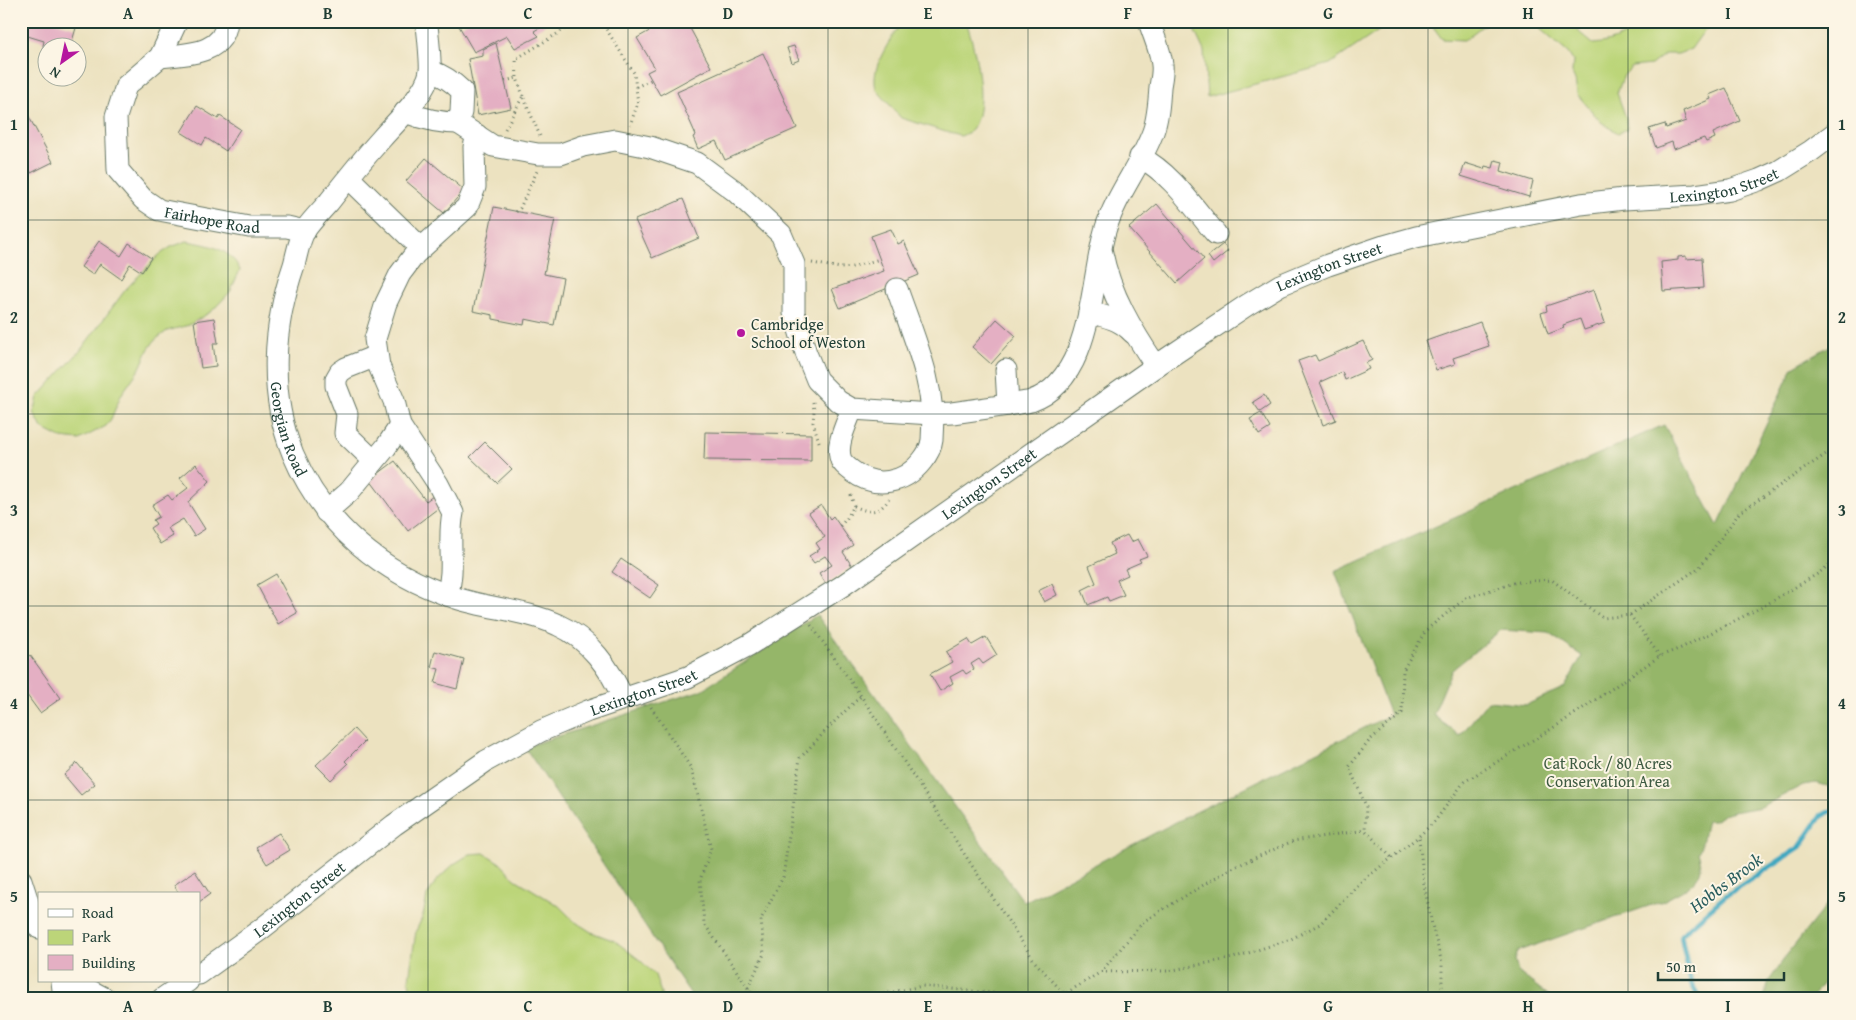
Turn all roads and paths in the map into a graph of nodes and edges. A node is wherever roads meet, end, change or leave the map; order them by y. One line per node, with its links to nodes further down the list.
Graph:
1 (177, 21): 7 (street, Fairhope Road)
2 (227, 21): 7 (street)
3 (426, 21): 8 (street)
4 (578, 21): 9 (path)
5 (602, 21): 12 (path)
6 (1149, 21): 20 (street)
7 (160, 57): 23 (street, Fairhope Road)
8 (430, 72): 14 (street, Georgian Road); 15 (street)
9 (517, 78): 11 (path); 13 (path)
10 (651, 80): 12 (path)
11 (505, 81)
12 (636, 87): 18 (path)
13 (523, 96): 17 (path); 19 (path)
14 (406, 112): 15 (street); 21 (street, Georgian Road)
15 (458, 124): 17 (street)
16 (1835, 133): 33 (street, Lexington Street)
17 (485, 141): 19 (street); 25 (street)
18 (623, 142): 19 (street); 28 (street)
19 (547, 153): 22 (path)
20 (1140, 157): 24 (street); 26 (street)
21 (349, 178): 23 (street, Georgian Road); 25 (street)
22 (516, 212)
23 (305, 231): 43 (street, Georgian Road)
24 (1216, 234)
25 (422, 248): 32 (street)
26 (1101, 248): 30 (street); 31 (street)
27 (880, 259): 28 (path)
28 (794, 264): 36 (street)
29 (897, 289): 37 (street)
30 (1089, 312): 31 (street); 35 (street)
31 (1135, 335): 33 (street)
32 (376, 356): 38 (street); 40 (street)
33 (1156, 366): 46 (street, Lexington Street)
34 (1006, 370): 35 (street)
35 (1008, 404): 37 (street)
36 (852, 408): 37 (street); 41 (street)
37 (932, 414): 41 (street)
38 (400, 426): 40 (street); 45 (street)
39 (1835, 448): 47 (path)
40 (374, 461): 43 (street)
41 (891, 482): 42 (path)
42 (854, 506)
43 (326, 512): 45 (street, Georgian Road)
44 (1835, 560): 48 (path)
45 (447, 595): 49 (street, Georgian Road)
46 (803, 612): 49 (street, Lexington Street); 50 (path)
47 (1630, 616): 48 (path); 51 (path)
48 (1660, 656): 52 (path)
49 (632, 696): 57 (street, Lexington Street); 61 (path)
50 (861, 696): 61 (path); 62 (path)
51 (1365, 830): 53 (path); 56 (path)
52 (1418, 837): 53 (path); 69 (path)
53 (1391, 857): 56 (path)
54 (21, 880): 55 (street)
55 (38, 926)
56 (1101, 972): 62 (path)
57 (200, 973)
58 (62, 982): 63 (street)
59 (74, 982): 64 (street)
60 (187, 982): 65 (street)
61 (748, 988): 66 (path)
62 (1063, 997): 67 (path); 68 (path)
63 (64, 999)
64 (106, 999)
65 (162, 999)
66 (757, 999)
67 (859, 999)
68 (1069, 999)
69 (1442, 999)

